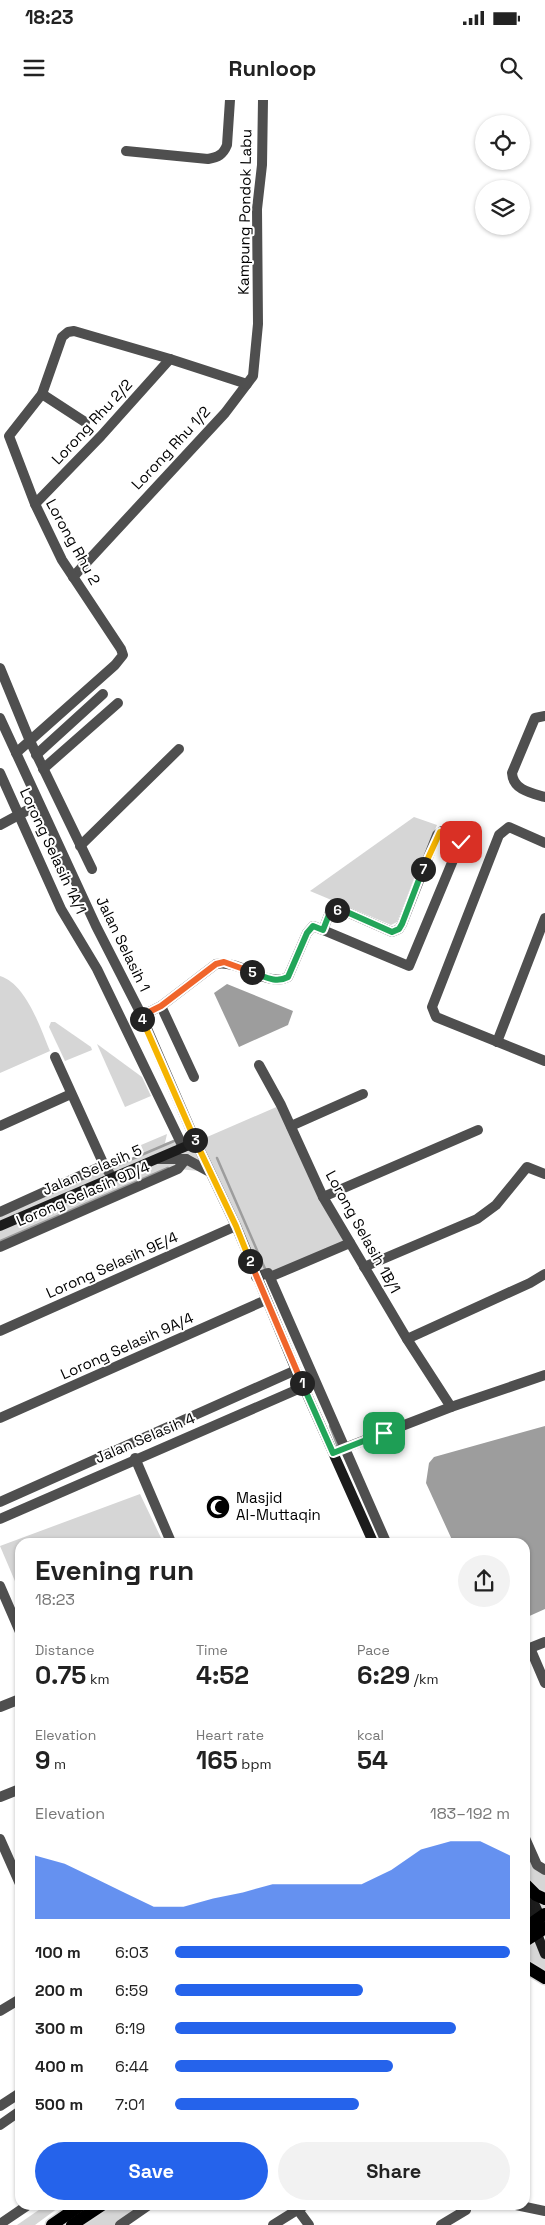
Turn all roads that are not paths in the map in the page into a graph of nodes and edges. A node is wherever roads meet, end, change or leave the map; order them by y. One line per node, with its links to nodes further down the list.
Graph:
1 (230, 100): 3 (street)
2 (263, 100): 4 (street, Kampung Pondok Labu)
3 (126, 151)
4 (258, 324): 6 (street, Lorong Rhu 1/2)
5 (170, 359): 6 (street); 7 (street); 9 (street, Lorong Rhu 2/2)
6 (247, 384): 10 (street, Lorong Rhu 1/2)
7 (42, 394): 8 (street); 9 (street, Lorong Rhu 2)
8 (85, 422)
9 (35, 504): 10 (street, Lorong Rhu 2)
10 (73, 577): 16 (street, Lorong Rhu 2)
11 (0, 668): 16 (street)
12 (104, 694): 19 (street)
13 (118, 703): 20 (street)
14 (540, 717): 22 (street)
15 (0, 718): 18 (street, Jalan Selasih 1)
16 (30, 741): 18 (street); 19 (street)
17 (178, 749): 27 (street)
18 (16, 753): 23 (street, Jalan Selasih 1)
19 (36, 754): 20 (street)
20 (43, 769): 27 (street)
21 (0, 773): 24 (street, Lorong Selasih 1A/1)
22 (545, 797)
23 (39, 804): 24 (street); 32 (street, Jalan Selasih 1)
24 (19, 816): 25 (street); 33 (street, Lorong Selasih 1A/1)
25 (0, 825)
26 (545, 843): 34 (street)
27 (80, 846): 28 (street)
28 (92, 869)
29 (545, 918): 34 (street)
30 (323, 930): 30 (street); 31 (street)
31 (161, 1006): 32 (street); 38 (street)
32 (140, 1013): 33 (street); 44 (street, Jalan Selasih 1)
33 (123, 1020): 45 (street, Lorong Selasih 1A/1)
34 (497, 1042): 36 (street)
35 (55, 1057): 39 (street)
36 (545, 1061)
37 (260, 1065): 42 (street, Lorong Selasih 1B/1)
38 (194, 1077)
39 (71, 1094): 41 (street); 48 (street)
40 (363, 1094): 42 (street)
41 (0, 1126)
42 (291, 1126): 52 (street, Lorong Selasih 1B/1)
43 (478, 1130): 52 (street)
44 (196, 1142): 45 (street, Jalan Selasih 5); 49 (street, Jalan Selasih 1)
45 (184, 1147): 46 (street, Jalan Selasih 5)
46 (154, 1159): 47 (street); 51 (street, Jalan Selasih 5)
47 (186, 1159): 49 (street); 57 (street, Lorong Selasih 9D/4)
48 (104, 1165): 51 (street); 53 (street)
49 (210, 1172): 55 (street, Jalan Selasih 1)
50 (545, 1174): 58 (street)
51 (112, 1177): 54 (street, Jalan Selasih 5)
52 (323, 1197): 56 (street, Lorong Selasih 1B/1)
53 (0, 1212)
54 (0, 1226)
55 (236, 1226): 60 (street, Jalan Selasih 1); 63 (street, Lorong Selasih 9E/4)
56 (350, 1243): 58 (street, Lorong Selasih 1B/1); 61 (street)
57 (0, 1247)
58 (364, 1267): 64 (street, Lorong Selasih 1B/1)
59 (545, 1274): 64 (street)
60 (256, 1277): 61 (street); 62 (street, Jalan Selasih 1)
61 (270, 1278): 70 (street)
62 (266, 1300): 65 (street, Jalan Selasih 1); 69 (street, Lorong Selasih 9A/4)
63 (0, 1331)
64 (407, 1339): 68 (street, Lorong Selasih 1B/1)
65 (296, 1370): 67 (street, Jalan Selasih 1); 73 (street)
66 (545, 1375): 68 (street)
67 (303, 1387): 71 (street, Jalan Selasih 1); 72 (street, Jalan Selasih 4)
68 (451, 1407): 70 (street)
69 (0, 1418)
70 (344, 1449): 71 (street); 79 (street)
71 (333, 1453): 78 (street, Jalan Selasih 1)
72 (135, 1458): 74 (street, Jalan Selasih 4); 77 (street)
73 (40, 1484): 74 (street); 75 (street)
74 (46, 1498): 76 (street, Jalan Selasih 4)
75 (0, 1502)
76 (0, 1519)
77 (170, 1538)
78 (371, 1538)
79 (384, 1538)
80 (0, 1586): 81 (street)
81 (15, 1620)
82 (544, 1643): 83 (street)
83 (530, 1648)
84 (530, 1655): 85 (street)
85 (545, 1683)
86 (15, 1701): 87 (street)
87 (0, 1707)
88 (15, 1791): 89 (street)
89 (0, 1797)
90 (0, 1839): 93 (street)
91 (530, 1849): 92 (street)
92 (545, 1870)
93 (15, 1873)
94 (530, 1889): 95 (main road)
95 (545, 1899)
96 (530, 1901): 98 (street)
97 (530, 1912): 98 (street)
98 (537, 1924): 99 (street)
99 (545, 1954)
100 (530, 1969): 101 (main road)
101 (545, 1978)
102 (15, 2002): 103 (street)
103 (0, 2011)
104 (15, 2096): 105 (street)
105 (0, 2106)
106 (15, 2114): 107 (street)
107 (0, 2125)
108 (530, 2208): 116 (street)
109 (20, 2210): 117 (street)
110 (74, 2210): 118 (main road)
111 (94, 2210): 119 (main road)
112 (142, 2210): 120 (street)
113 (295, 2210): 121 (street)
114 (301, 2210): 122 (street)
115 (466, 2210): 123 (street)
116 (545, 2211)
117 (2, 2222)
118 (52, 2225)
119 (72, 2225)
120 (120, 2225)
121 (273, 2225)
122 (309, 2225)
123 (441, 2225)

